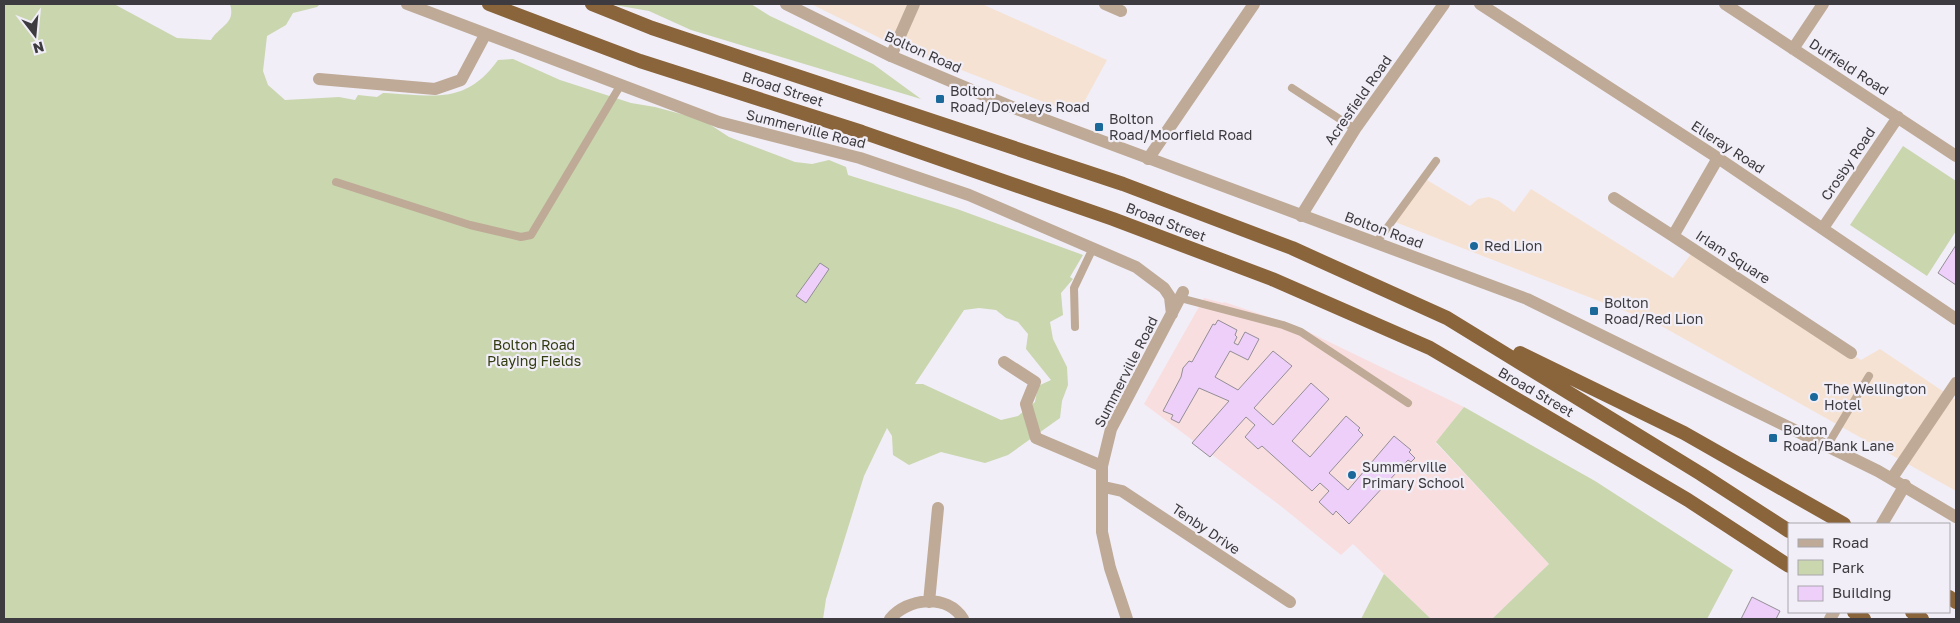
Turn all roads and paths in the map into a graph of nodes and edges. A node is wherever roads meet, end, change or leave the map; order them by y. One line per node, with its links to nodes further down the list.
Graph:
1 (407, 4): 13 (street, Summerville Road)
2 (488, 4): 52 (highway, Broad Street)
3 (592, 4): 34 (highway, Broad Street)
4 (786, 4): 15 (street, Bolton Road)
5 (914, 4): 15 (street)
6 (1105, 4): 12 (street)
7 (1254, 4): 23 (street)
8 (1444, 4): 20 (street, Acresfield Road)
9 (1480, 4): 22 (street, Elleray Road)
10 (1725, 4): 14 (street, Duffield Road)
11 (1823, 4): 14 (street)
12 (1121, 10)
13 (485, 35): 16 (street); 17 (street, Summerville Road)
14 (1793, 49): 19 (street, Duffield Road)
15 (890, 56): 23 (street, Bolton Road)
16 (319, 78)
17 (620, 86): 25 (lane); 31 (street, Summerville Road)
18 (1292, 88): 20 (lane)
19 (1898, 117): 21 (street, Duffield Road); 28 (street, Crosby Road)
20 (1355, 129): 27 (street, Acresfield Road)
21 (1956, 156)
22 (1718, 158): 28 (street, Elleray Road); 29 (street, Irlam Square)
23 (1148, 160): 27 (street, Bolton Road)
24 (1436, 161): 30 (lane)
25 (336, 182)
26 (1614, 198): 29 (street)
27 (1301, 216): 30 (street, Bolton Road)
28 (1823, 228): 35 (street, Elleray Road)
29 (1673, 236): 37 (street, Irlam Square)
30 (1376, 243): 42 (street, Bolton Road)
31 (1093, 248): 33 (street, Summerville Road); 36 (lane)
32 (1182, 295): 33 (street, Summerville Road); 41 (lane)
33 (1172, 314): 43 (street, Summerville Road)
34 (1447, 318): 49 (highway); 51 (highway, Broad Street)
35 (1956, 319)
36 (1074, 327)
37 (1851, 353)
38 (1004, 362): 43 (street)
39 (1869, 376): 42 (lane)
40 (1956, 383): 44 (street)
41 (1408, 403)
42 (1827, 446): 44 (street, Bolton Road)
43 (1102, 466): 46 (street, Summerville Road)
44 (1892, 478): 45 (street, Bolton Road)
45 (1905, 485): 48 (street, Bolton Road); 50 (street)
46 (1104, 487): 54 (street, Tenby Drive); 57 (street, Summerville Road)
47 (938, 508): 53 (street)
48 (1956, 516)
49 (1842, 523)
50 (1883, 523)
51 (1788, 530)
52 (1788, 565)
53 (929, 602): 55 (street); 56 (street)
54 (1290, 602)
55 (890, 619)
56 (963, 619)
57 (1127, 619)

